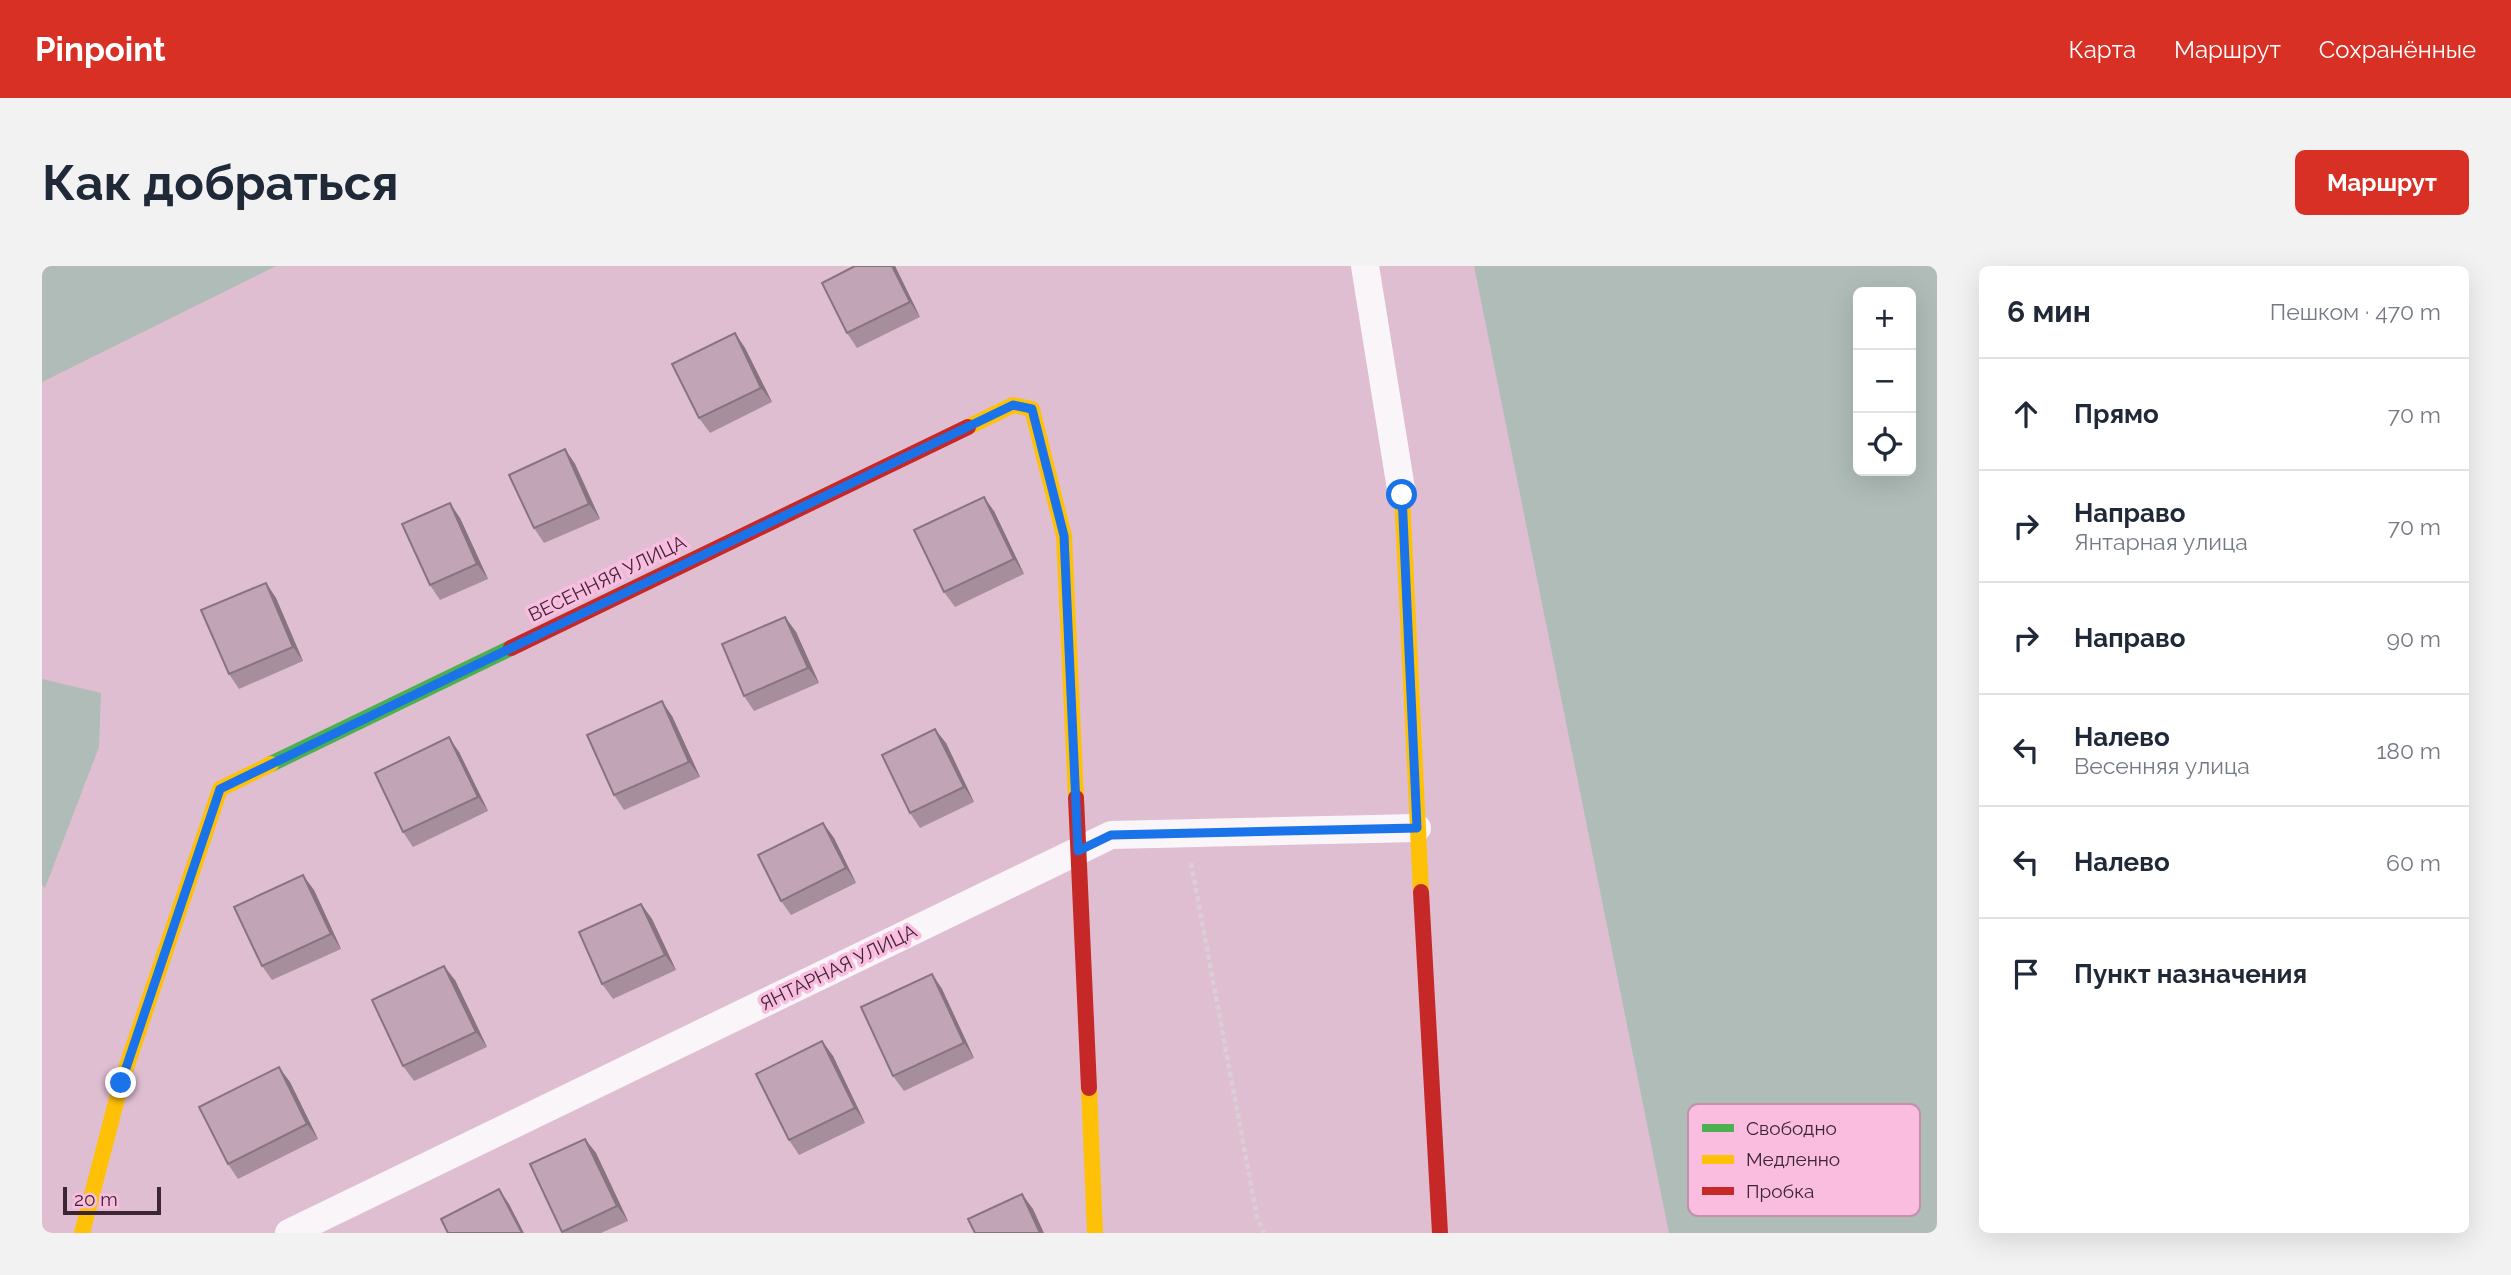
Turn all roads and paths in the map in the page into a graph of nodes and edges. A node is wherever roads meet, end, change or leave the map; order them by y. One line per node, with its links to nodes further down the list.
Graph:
1 (1365, 266): 2 (street)
2 (1402, 495): 3 (street)
3 (1417, 828): 4 (street, ЯНТАРНАЯ УЛИЦА); 10 (street)
4 (1185, 833): 5 (street, ЯНТАРНАЯ УЛИЦА); 9 (path)
5 (1078, 851): 6 (street, ВЕСЕННЯЯ УЛИЦА); 7 (street, ЯНТАРНАЯ УЛИЦА); 8 (street)
6 (82, 1233)
7 (289, 1233)
8 (1096, 1233)
9 (1264, 1233)
10 (1440, 1233)

